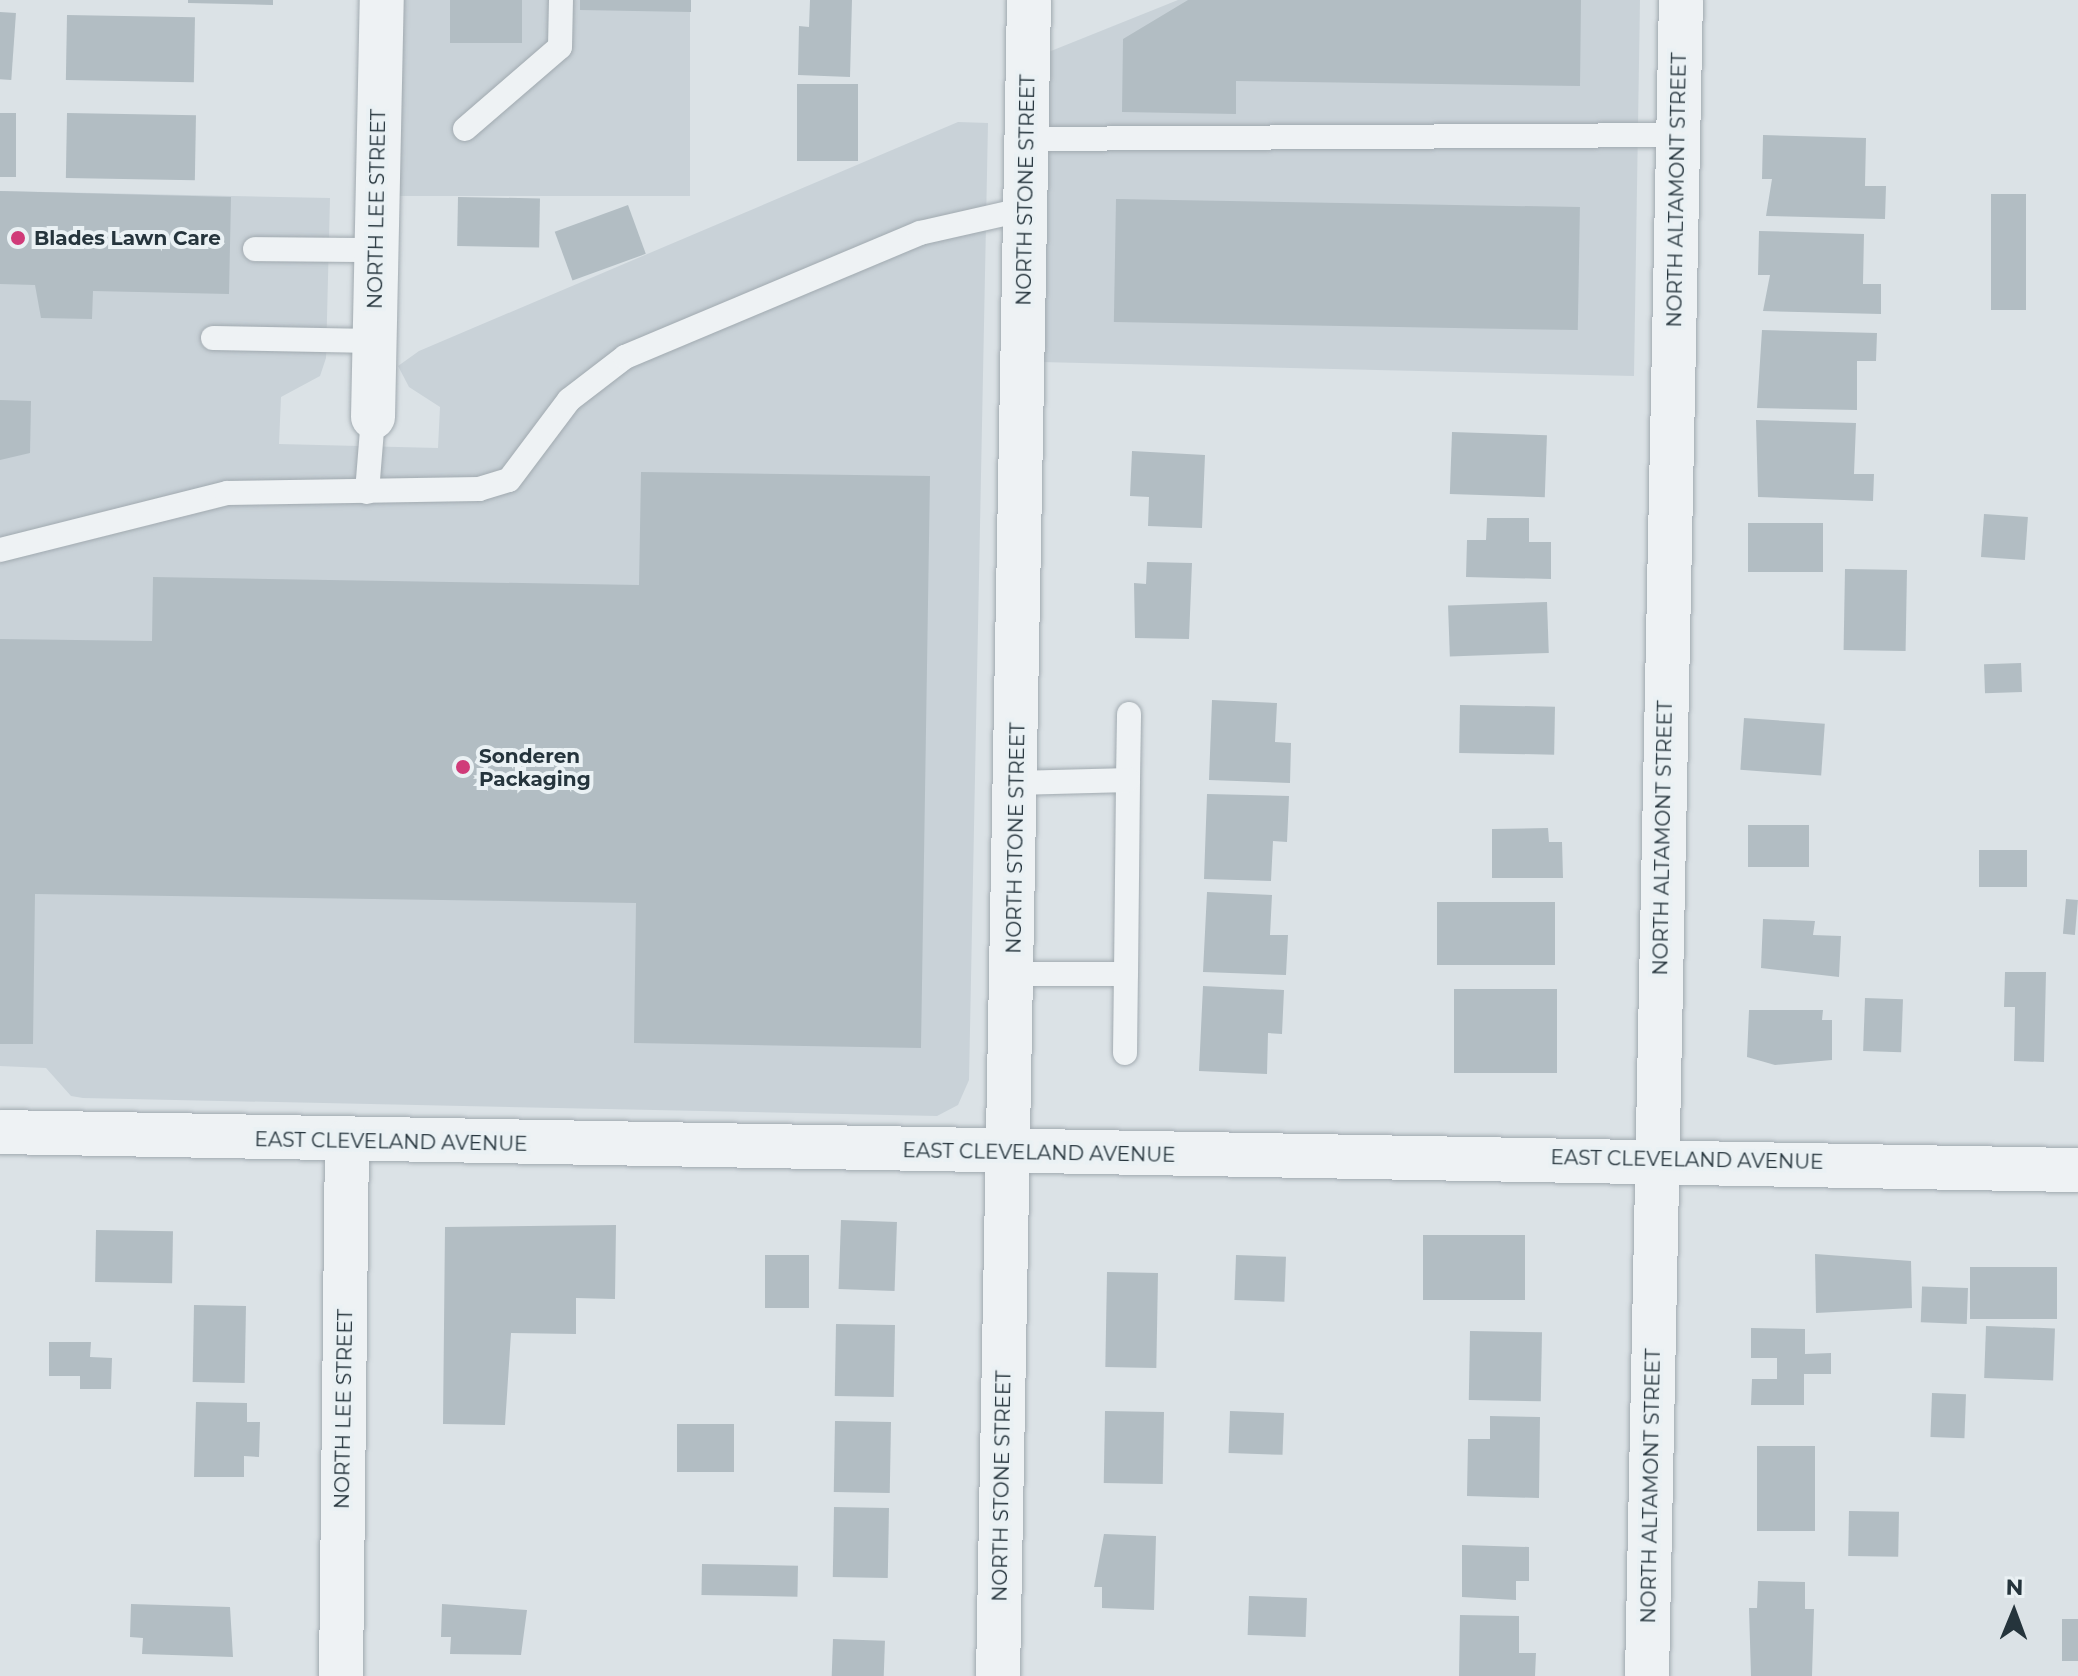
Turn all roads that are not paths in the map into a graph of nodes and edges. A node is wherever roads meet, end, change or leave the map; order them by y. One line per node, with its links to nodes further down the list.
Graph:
1 (382, 0): 10 (street, NORTH LEE STREET)
2 (561, 0): 5 (lane)
3 (1029, 0): 7 (street, NORTH STONE STREET)
4 (1681, 0): 6 (street, NORTH ALTAMONT STREET)
5 (465, 129)
6 (1678, 135): 7 (lane); 25 (street, NORTH ALTAMONT STREET)
7 (1027, 139): 8 (street, NORTH STONE STREET)
8 (1026, 209): 14 (lane); 18 (street, NORTH STONE STREET)
9 (255, 249): 10 (lane)
10 (376, 250): 12 (street, NORTH LEE STREET)
11 (213, 338): 12 (lane)
12 (375, 341): 13 (street, NORTH LEE STREET)
13 (373, 417): 14 (lane)
14 (367, 492): 15 (lane)
15 (0, 550)
16 (1129, 714): 17 (lane)
17 (1128, 780): 18 (lane); 20 (lane)
18 (1017, 783): 19 (street, NORTH STONE STREET)
19 (1013, 974): 20 (lane); 24 (street, NORTH STONE STREET)
20 (1126, 974): 21 (lane)
21 (1125, 1053)
22 (0, 1132): 23 (street, EAST CLEVELAND AVENUE)
23 (347, 1141): 24 (street, EAST CLEVELAND AVENUE); 27 (street, NORTH LEE STREET)
24 (1009, 1154): 25 (street, EAST CLEVELAND AVENUE); 28 (street, NORTH STONE STREET)
25 (1657, 1158): 26 (street, EAST CLEVELAND AVENUE); 29 (street, NORTH ALTAMONT STREET)
26 (2078, 1170)
27 (341, 1676)
28 (998, 1676)
29 (1647, 1676)

